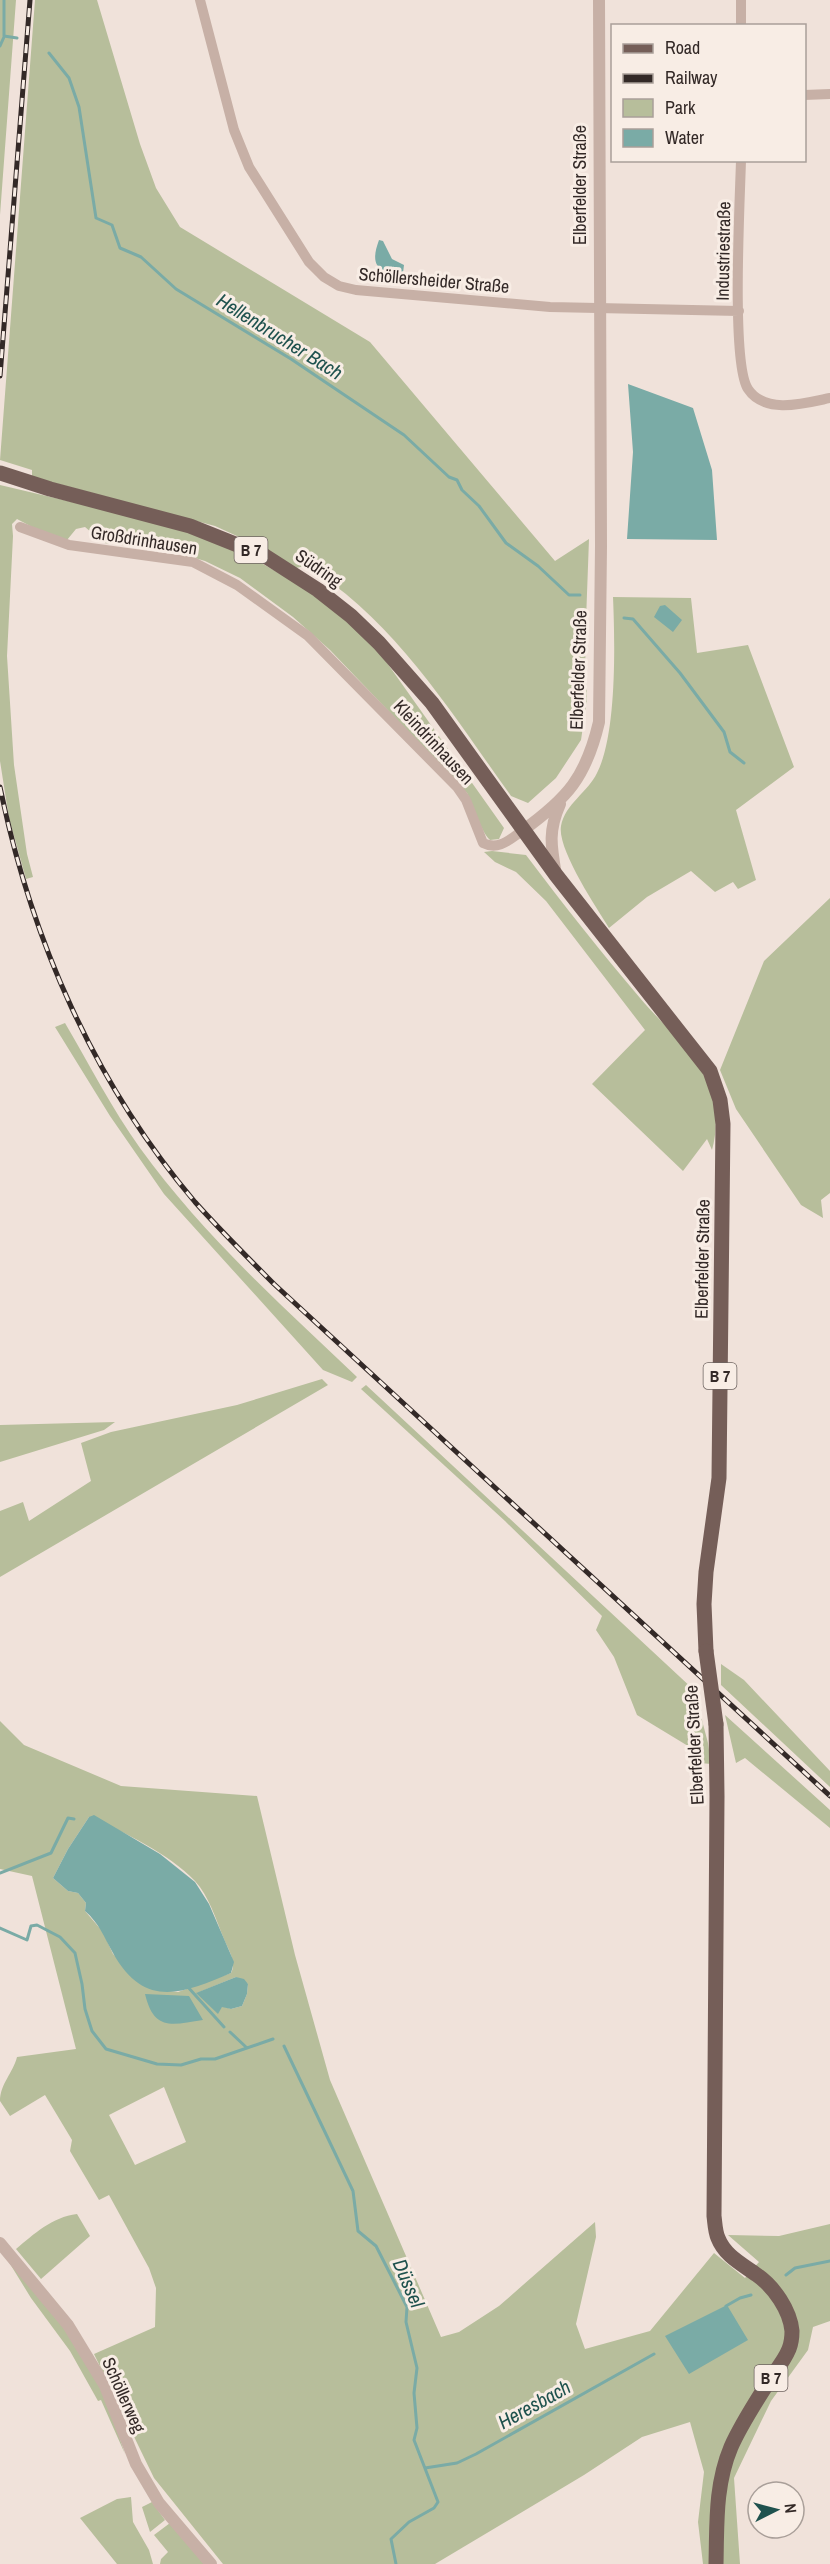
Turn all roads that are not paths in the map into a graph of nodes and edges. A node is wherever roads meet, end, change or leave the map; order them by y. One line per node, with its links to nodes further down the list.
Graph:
1 (200, 0): 8 (street, Schöllersheider Straße)
2 (599, 0): 8 (street, Elberfelder Straße)
3 (741, 0): 4 (street)
4 (741, 24)
5 (830, 94): 6 (street)
6 (806, 95)
7 (741, 162): 9 (street, Industriestraße)
8 (599, 309): 9 (street, Industriestraße); 14 (street, Elberfelder Straße)
9 (739, 311): 10 (street)
10 (830, 398)
11 (0, 473): 15 (main road, Südring / B 7)
12 (20, 527): 13 (street, Großdrinhausen)
13 (339, 667): 15 (street, Kleindrinhausen)
14 (562, 800): 15 (street, Elberfelder Straße); 16 (street)
15 (522, 831): 16 (main road, Elberfelder Straße / B 7)
16 (556, 875): 19 (main road, Elberfelder Straße / B 7, bridge)
17 (0, 2243): 18 (street, Schöllerweg)
18 (212, 2564)
19 (716, 2564)

